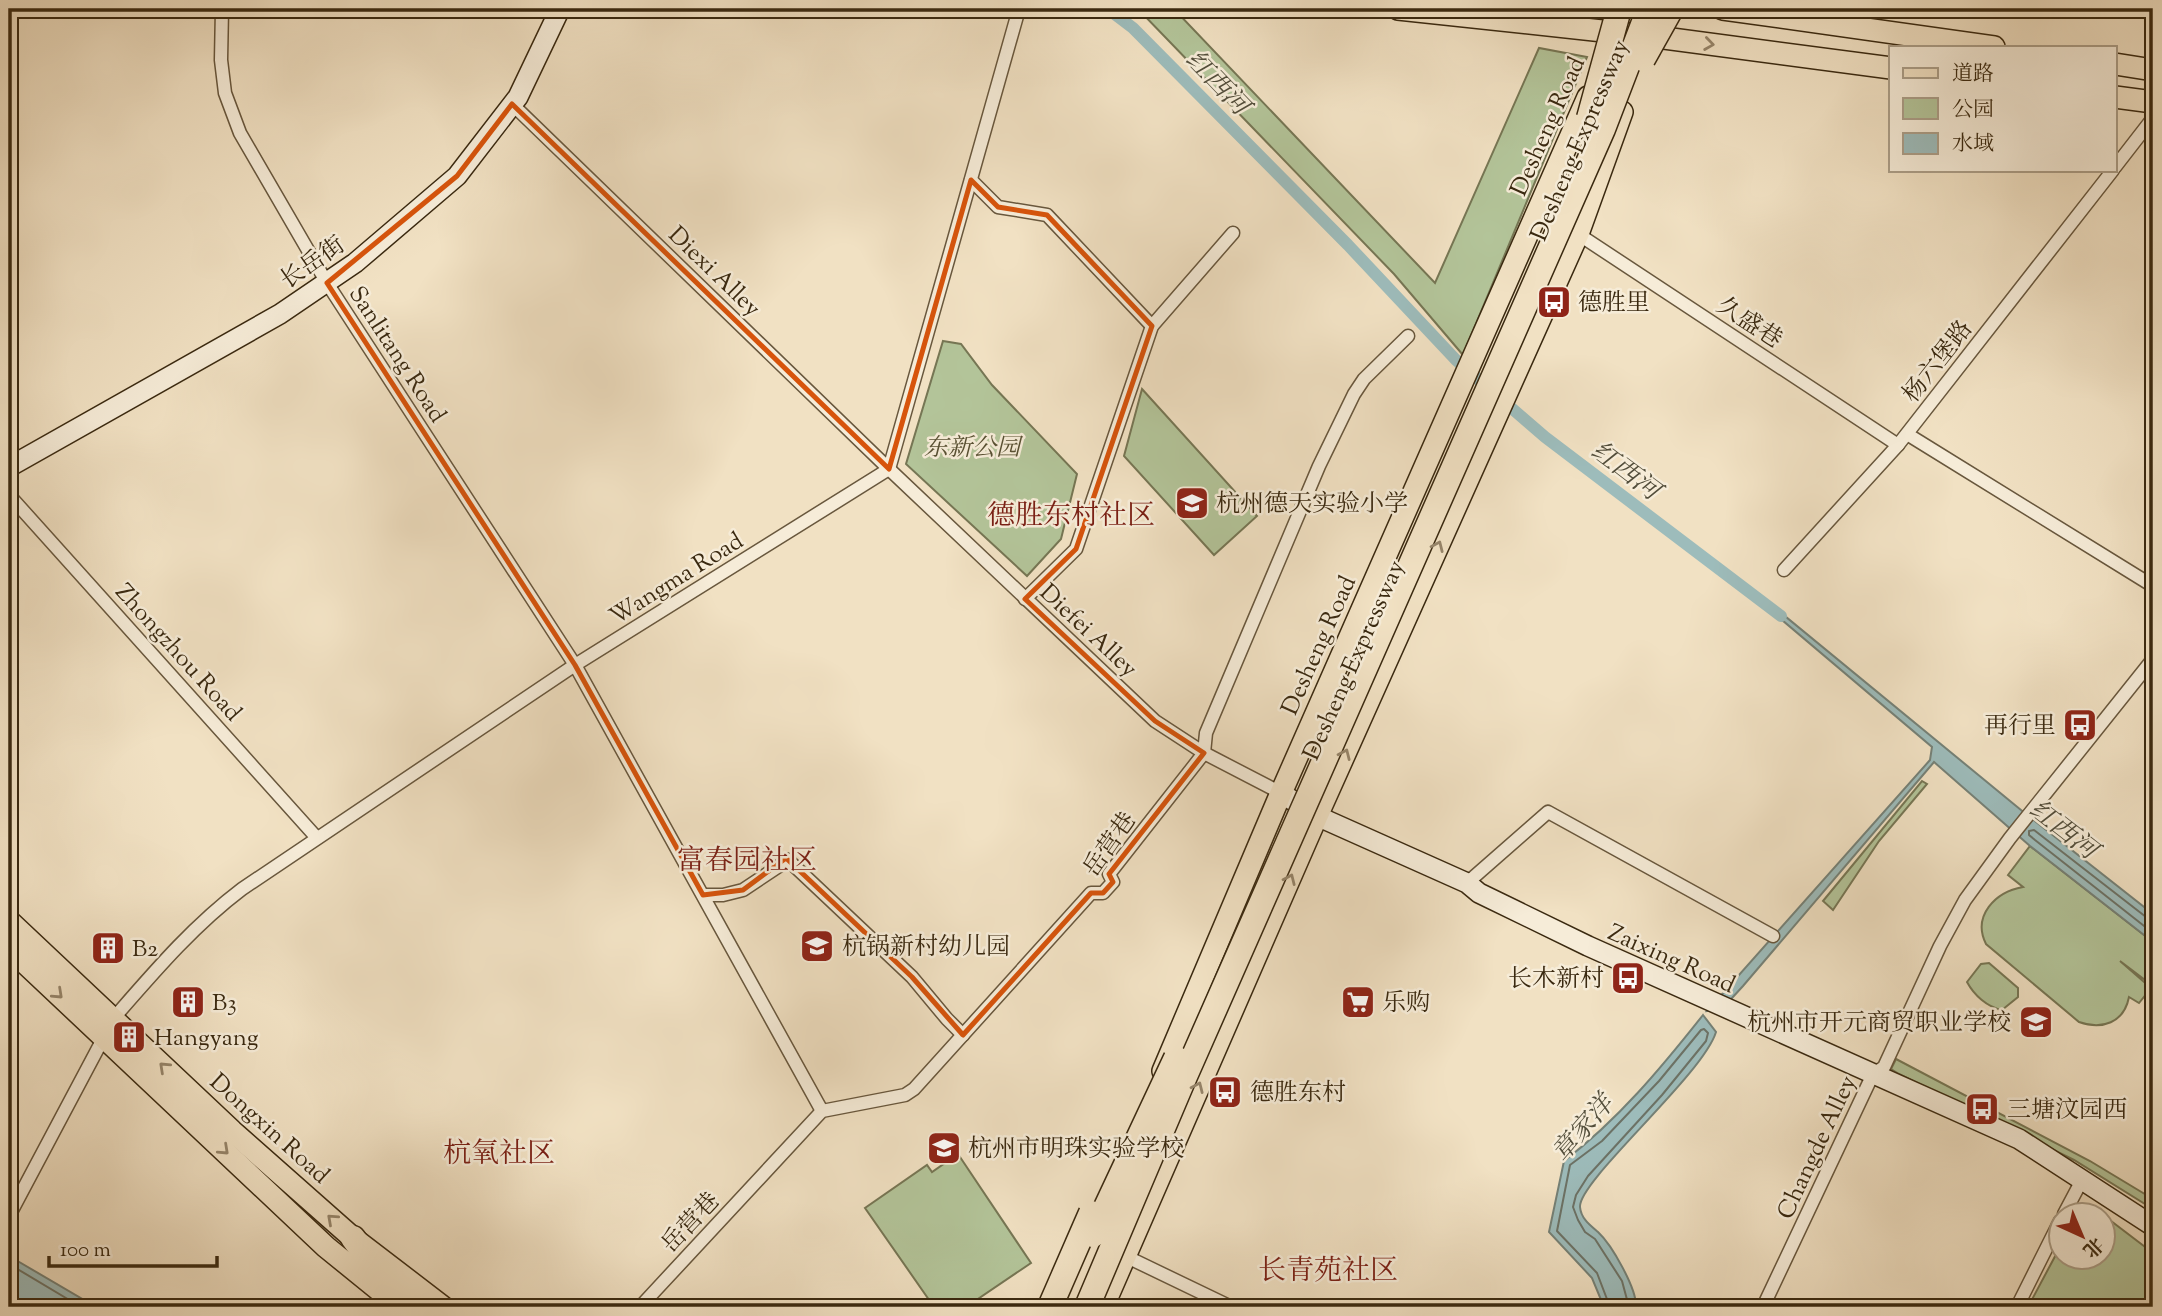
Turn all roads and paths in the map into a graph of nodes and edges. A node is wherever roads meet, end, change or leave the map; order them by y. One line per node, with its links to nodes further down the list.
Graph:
1 (222, 9): 27 (street, Sanlitang Road)
2 (560, 9): 19 (street, 长岳街)
3 (1019, 9): 24 (street)
4 (1398, 9): 11 (main road)
5 (1627, 9): 11 (main road, Desheng Road)
6 (1635, 9): 21 (highway, Desheng Expressway, bridge)
7 (1649, 9): 21 (highway, Desheng Expressway, bridge)
8 (1659, 9): 12 (main road)
9 (1671, 9): 21 (highway, bridge)
10 (1723, 9): 13 (main road)
11 (1618, 21): 12 (main road); 21 (highway, bridge); 40 (main road, Desheng Road)
12 (1649, 36): 15 (main road, one-way to 15); 26 (main road)
13 (1987, 46)
14 (2116, 64): 16 (main road)
15 (1889, 68)
16 (2153, 70)
17 (2116, 97): 18 (main road)
18 (2153, 102)
19 (512, 104): 27 (street, 长岳街); 32 (street, Diexi Alley)
20 (2153, 118): 22 (street, 杨六堡路)
21 (1596, 124): 52 (highway, Desheng Expressway, bridge); 67 (highway, Desheng Expressway, bridge)
22 (2116, 165)
23 (2111, 172): 30 (street, 杨六堡路)
24 (971, 180): 28 (street); 32 (street)
25 (1233, 233): 28 (street)
26 (1578, 234): 30 (street, 久盛巷); 41 (main road, one-way to 26)
27 (327, 283): 31 (street, 长岳街); 38 (street, Sanlitang Road)
28 (1152, 327): 36 (street)
29 (1408, 336): 39 (street, 岳营巷)
30 (1903, 439): 34 (street, 杨六堡路); 35 (street, 久盛巷)
31 (9, 467)
32 (889, 468): 36 (street, Diefei Alley); 38 (street, Wangma Road)
33 (9, 495): 42 (street, Zhongzhou Road)
34 (1784, 570)
35 (2153, 586)
36 (1025, 599): 39 (street, Diefei Alley)
37 (2153, 659): 50 (street, Changde Alley)
38 (575, 665): 42 (street, Wangma Road); 44 (street, Sanlitang Road)
39 (1204, 753): 40 (street, Diefei Alley); 49 (street, 岳营巷)
40 (1281, 793): 41 (street, Zaixing Road); 66 (main road, Desheng Road)
41 (1317, 816): 43 (street, Zaixing Road); 59 (main road, one-way to 41)
42 (317, 838): 48 (street, Wangma Road)
43 (1467, 883): 46 (street); 50 (street, Zaixing Road)
44 (703, 895): 49 (street); 51 (street, Sanlitang Road)
45 (9, 920): 48 (main road, Dongxin Road)
46 (1773, 936)
47 (9, 948): 48 (main road, Dongxin Road, one-way to 48)
48 (108, 1028): 55 (street, Wangma Road); 57 (main road, Dongxin Road, one-way to 48); 60 (main road, Dongxin Road, one-way to 60)
49 (963, 1035): 51 (street, 岳营巷)
50 (1874, 1074): 53 (street, Zaixing Road); 70 (street, Changde Alley)
51 (822, 1111): 63 (street, 岳营巷)
52 (1138, 1135): 64 (highway, bridge); 65 (highway, Desheng Expressway, bridge)
53 (2082, 1180): 54 (street); 56 (street, Zaixing Road)
54 (2071, 1200)
55 (9, 1216)
56 (2153, 1226)
57 (353, 1238): 61 (highway); 62 (main road, Dongxin Road)
58 (2046, 1250): 71 (street)
59 (1125, 1256): 68 (main road); 69 (street)
60 (400, 1307)
61 (418, 1307)
62 (443, 1307)
63 (640, 1307)
64 (1049, 1307)
65 (1061, 1307)
66 (1068, 1307)
67 (1087, 1307)
68 (1103, 1307)
69 (1231, 1307)
70 (1763, 1307)
71 (2017, 1307)

